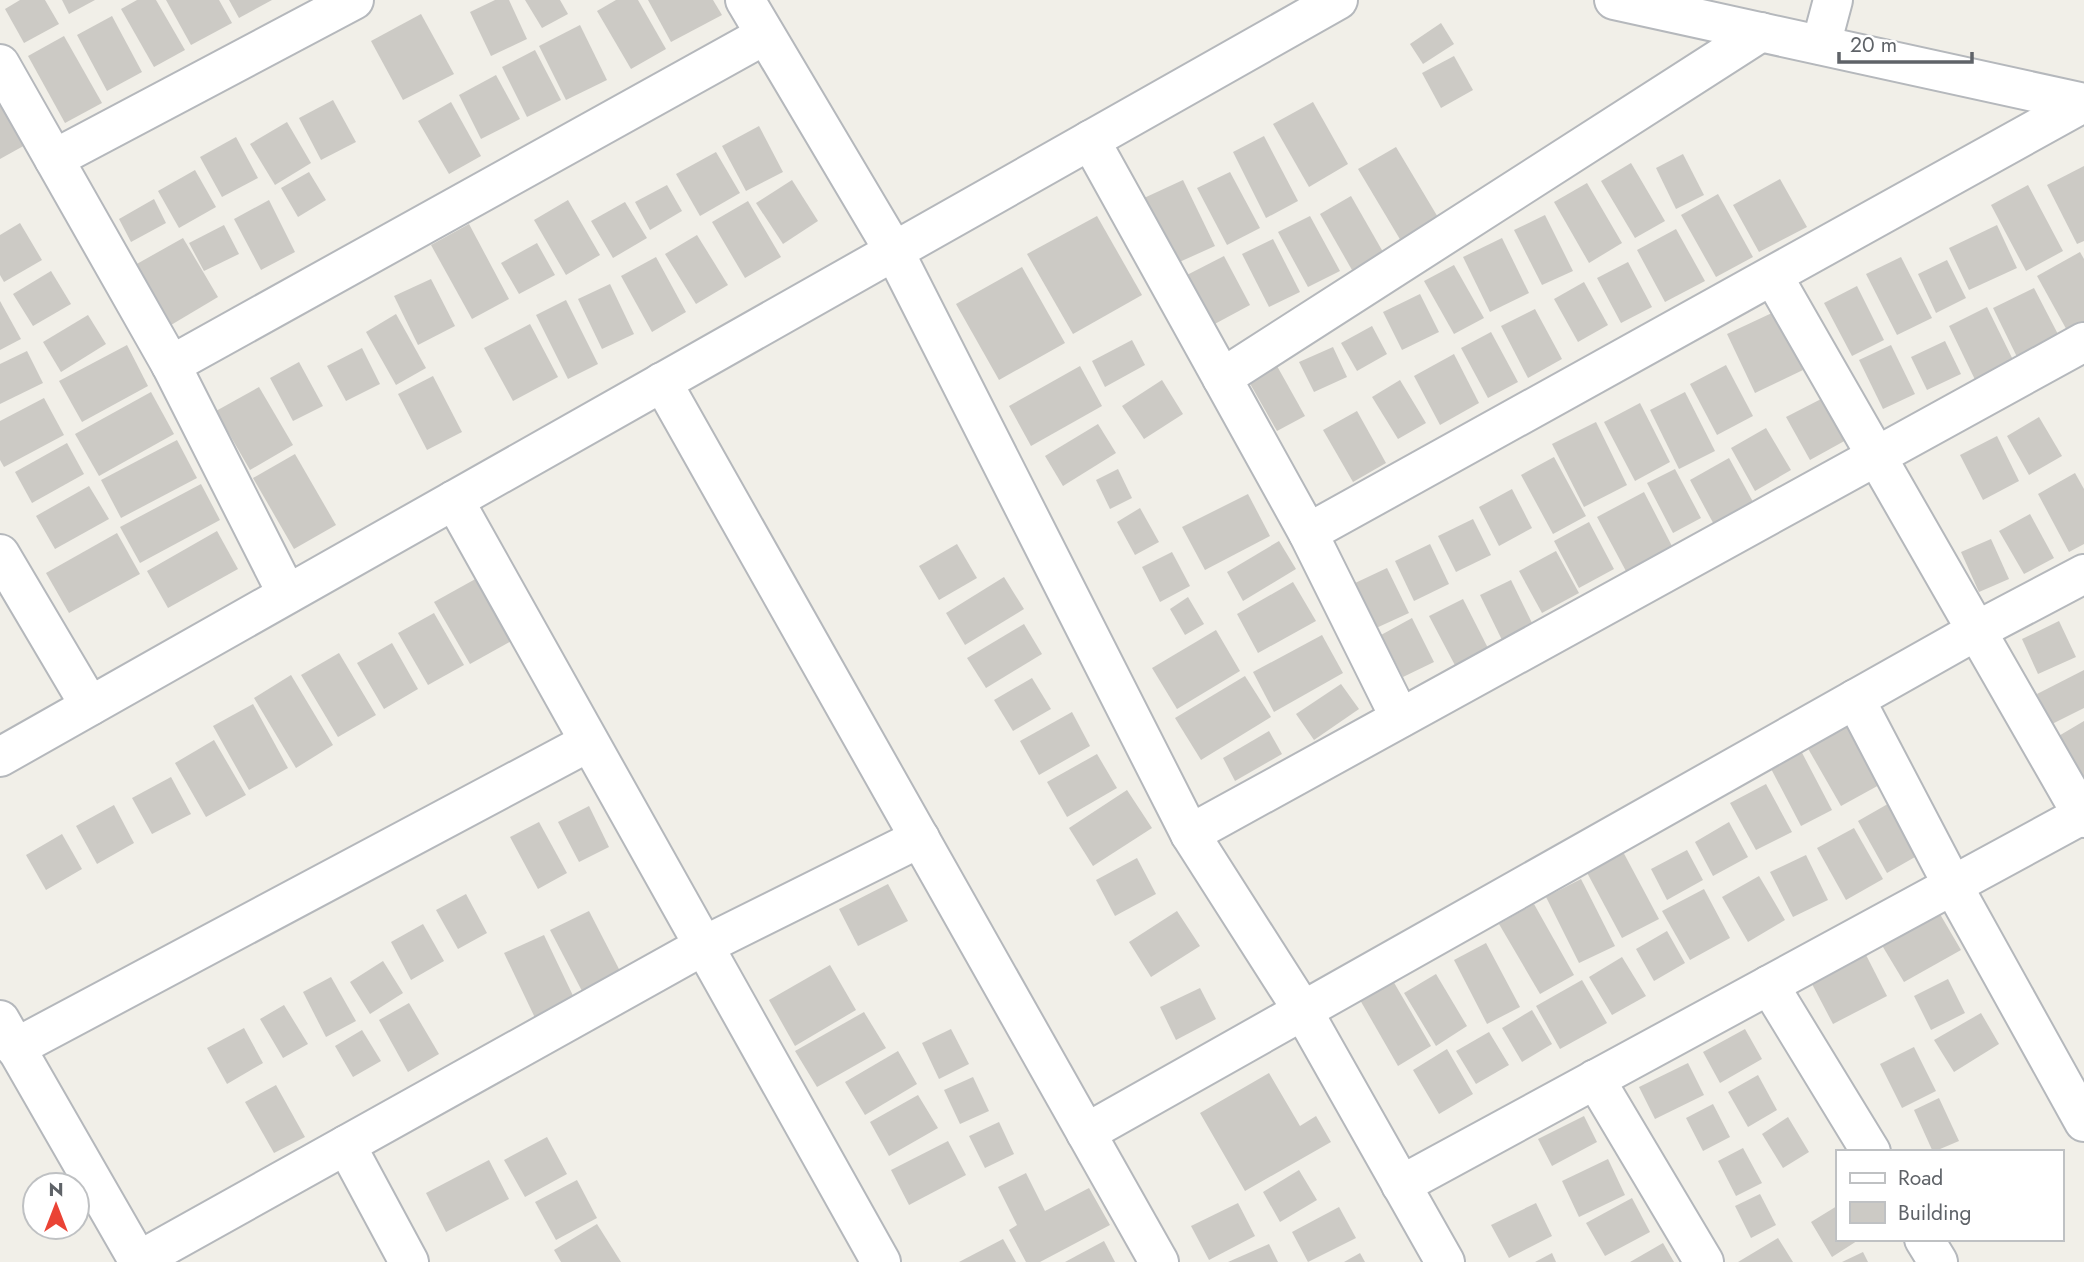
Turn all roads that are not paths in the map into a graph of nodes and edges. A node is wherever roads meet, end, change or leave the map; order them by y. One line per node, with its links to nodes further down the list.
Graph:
1 (354, 0): 12 (street)
2 (745, 0): 7 (street)
3 (1338, 0): 11 (street)
4 (1614, 0): 6 (street)
5 (1833, 0): 8 (street)
6 (1761, 32): 8 (street); 17 (street)
7 (765, 35): 13 (street); 16 (street)
8 (1821, 45): 10 (street)
9 (0, 64): 12 (street)
10 (2084, 103): 14 (street)
11 (1090, 140): 13 (street); 17 (street)
12 (54, 159): 16 (street)
13 (894, 251): 18 (street); 32 (street)
14 (1773, 276): 19 (street); 21 (street)
15 (2084, 342): 19 (street)
16 (171, 365): 24 (street)
17 (1222, 378): 21 (street)
18 (662, 382): 20 (street); 33 (street)
19 (1876, 457): 25 (street); 28 (street)
20 (454, 500): 24 (street); 29 (street)
21 (1308, 533): 28 (street)
22 (0, 554): 27 (street)
23 (2084, 574): 25 (street)
24 (287, 594): 27 (street)
25 (1976, 631): 26 (street); 31 (street)
26 (1855, 699): 34 (street); 37 (street)
27 (90, 706): 30 (street)
28 (1400, 718): 32 (street)
29 (589, 742): 35 (street); 38 (street)
30 (0, 757)
31 (2083, 817): 34 (street)
32 (1190, 834): 37 (street)
33 (920, 838): 35 (street); 41 (street)
34 (1953, 886): 36 (street); 40 (street)
35 (703, 946): 42 (street); 48 (street)
36 (1769, 985): 39 (street); 43 (street)
37 (1303, 1011): 41 (street); 44 (street)
38 (8, 1034): 46 (street)
39 (1595, 1079): 44 (street); 51 (street)
40 (2084, 1122)
41 (1086, 1133): 49 (street)
42 (345, 1145): 46 (street); 47 (street)
43 (1870, 1150)
44 (1401, 1185): 50 (street)
45 (1925, 1241): 52 (street)
46 (138, 1261)
47 (409, 1262)
48 (881, 1262)
49 (1159, 1262)
50 (1445, 1262)
51 (1704, 1262)
52 (1938, 1262)

